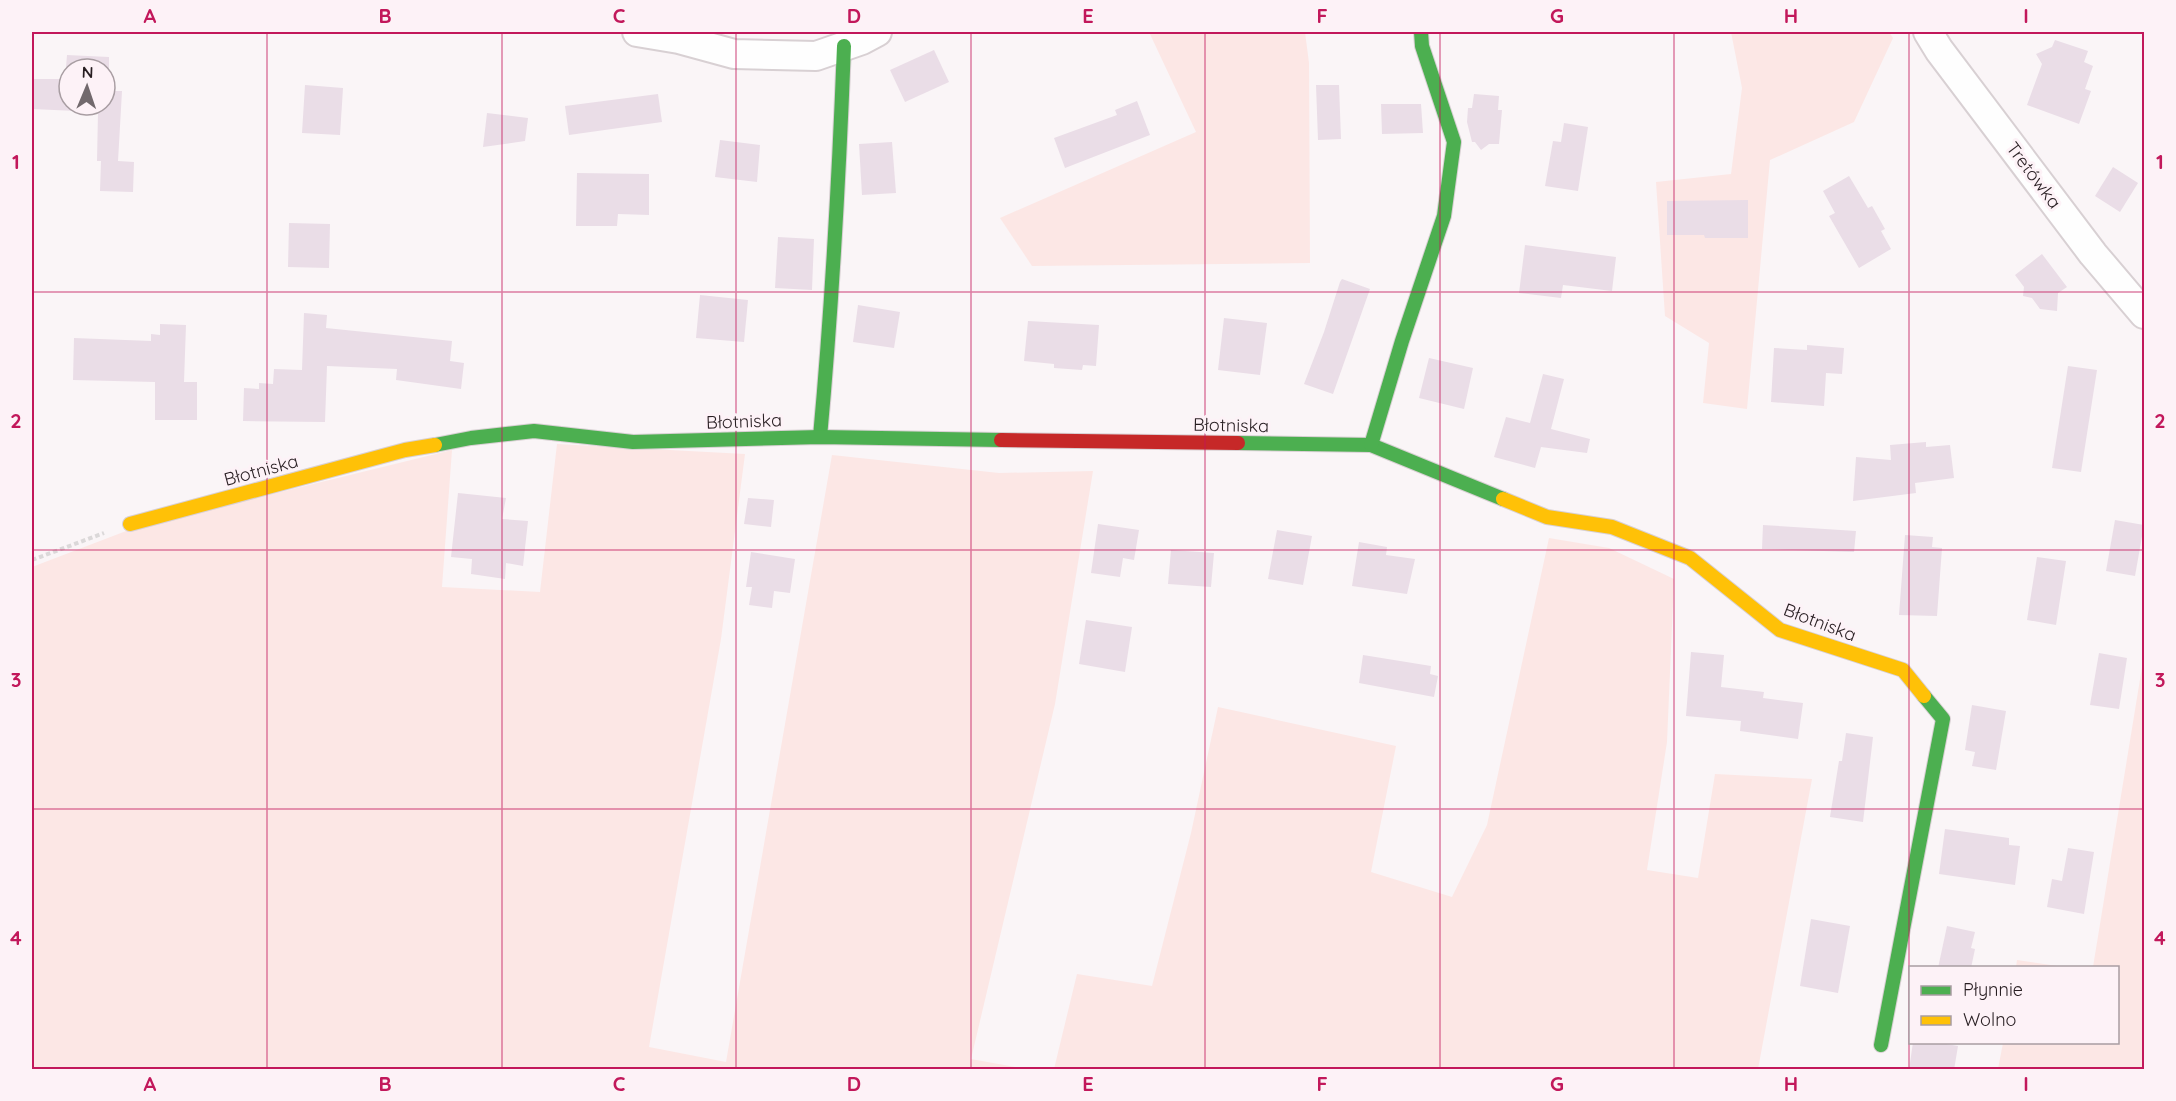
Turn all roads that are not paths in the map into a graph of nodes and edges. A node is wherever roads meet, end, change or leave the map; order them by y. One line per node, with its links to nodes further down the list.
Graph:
1 (637, 32): 5 (street)
2 (877, 32): 5 (street)
3 (1422, 32): 8 (street)
4 (1928, 32): 6 (street, Tretówka)
5 (844, 46): 7 (street)
6 (2145, 315)
7 (820, 436): 8 (street, Błotniska); 9 (street, Błotniska)
8 (1371, 445): 10 (street, Błotniska)
9 (130, 524)
10 (1881, 1045)

